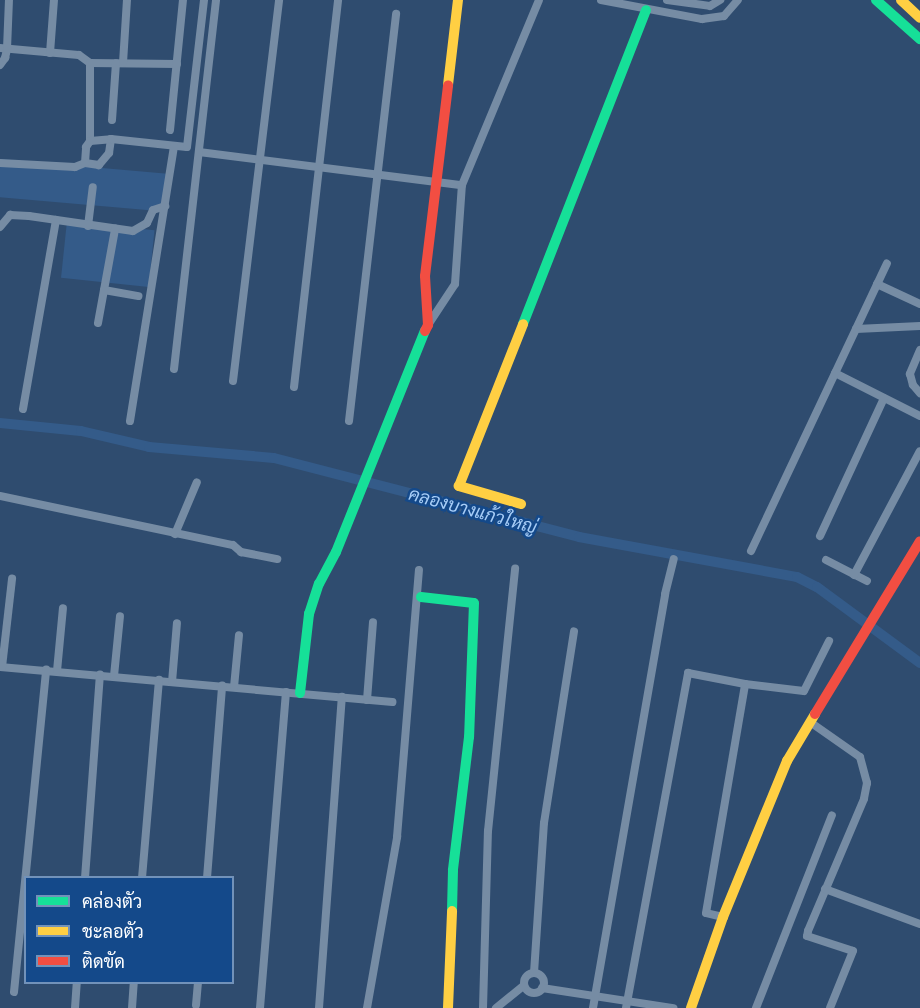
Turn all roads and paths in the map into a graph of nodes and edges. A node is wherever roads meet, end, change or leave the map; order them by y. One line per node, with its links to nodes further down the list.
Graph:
1 (9, 0): 22 (street)
2 (54, 0): 23 (street)
3 (127, 0): 25 (street)
4 (183, 0): 26 (street)
5 (204, 0): 32 (street)
6 (216, 0): 33 (street)
7 (279, 0): 34 (street)
8 (338, 0): 37 (street)
9 (458, 0): 39 (main road)
10 (539, 0): 40 (street)
11 (601, 0): 17 (street)
12 (667, 0): 13 (street); 18 (street)
13 (720, 0)
14 (738, 0): 18 (street)
15 (876, 0): 21 (main road)
16 (900, 0): 20 (main road)
17 (646, 10): 18 (street); 70 (main road)
18 (663, 13)
19 (396, 14): 38 (street)
20 (920, 18)
21 (920, 39)
22 (4, 48): 23 (street); 27 (street)
23 (50, 53): 24 (street)
24 (90, 63): 25 (street); 31 (street)
25 (119, 63): 26 (street); 28 (street)
26 (177, 64): 29 (street)
27 (0, 65)
28 (112, 120)
29 (170, 130)
30 (111, 140): 31 (street); 32 (street); 36 (street)
31 (90, 141): 36 (street)
32 (174, 146): 42 (street)
33 (199, 152): 34 (street); 57 (street)
34 (260, 160): 37 (street); 59 (street)
35 (0, 163): 36 (street)
36 (85, 163)
37 (319, 167): 38 (street); 60 (street)
38 (376, 174): 39 (street); 66 (street)
39 (437, 182): 40 (street); 53 (main road)
40 (462, 185): 53 (street)
41 (93, 187): 44 (street)
42 (165, 206): 46 (street); 65 (street)
43 (56, 220): 44 (street); 45 (street); 63 (street)
44 (88, 226): 46 (street)
45 (0, 227)
46 (115, 229): 49 (street)
47 (887, 262): 48 (street)
48 (877, 284): 51 (street); 55 (street)
49 (104, 290): 50 (street); 52 (street)
50 (138, 296)
51 (920, 304)
52 (98, 323)
53 (428, 325): 102 (main road)
54 (920, 326): 55 (street)
55 (856, 329): 58 (street)
56 (920, 350): 61 (street)
57 (174, 369)
58 (835, 373): 62 (street); 74 (street)
59 (233, 381)
60 (294, 387)
61 (920, 393)
62 (884, 398): 64 (street); 72 (street)
63 (23, 409)
64 (920, 416)
65 (130, 421)
66 (349, 421)
67 (920, 451): 80 (street)
68 (197, 482): 71 (street)
69 (0, 496): 71 (street)
70 (521, 504)
71 (175, 534): 76 (street)
72 (820, 536)
73 (920, 541): 106 (main road)
74 (751, 551)
75 (674, 559): 123 (street)
76 (277, 560)
77 (826, 560): 80 (street)
78 (514, 568): 132 (street)
79 (419, 570): 130 (street)
80 (854, 575): 82 (street)
81 (12, 579): 91 (street)
82 (867, 582)
83 (421, 597): 131 (main road)
84 (63, 608): 93 (street)
85 (120, 616): 95 (street)
86 (373, 622): 104 (street)
87 (177, 623): 97 (street)
88 (574, 631): 116 (street)
89 (239, 635): 100 (street)
90 (829, 641): 98 (street)
91 (1, 667): 92 (street)
92 (46, 670): 93 (street); 108 (street)
93 (57, 671): 94 (street)
94 (100, 675): 95 (street); 109 (street)
95 (114, 676): 96 (street)
96 (159, 680): 97 (street); 110 (street)
97 (172, 682): 99 (street)
98 (744, 684): 114 (street); 125 (street)
99 (222, 686): 100 (street); 111 (street)
100 (234, 687): 101 (street)
101 (286, 692): 102 (street); 128 (street)
102 (300, 693): 103 (street)
103 (342, 697): 104 (street); 129 (street)
104 (367, 700): 105 (street)
105 (392, 702)
106 (810, 722): 112 (street); 114 (main road)
107 (832, 814): 137 (street)
108 (26, 876)
109 (85, 876)
110 (142, 876)
111 (207, 876)
112 (825, 889): 115 (street); 138 (street)
113 (24, 892): 122 (street)
114 (723, 917): 136 (main road)
115 (920, 924)
116 (534, 973): 120 (street); 121 (street)
117 (77, 984): 126 (street)
118 (134, 984): 127 (street)
119 (198, 984): 124 (street)
120 (524, 985): 121 (street); 133 (street)
121 (542, 988): 123 (street)
122 (14, 993)
123 (596, 996): 125 (street); 134 (street)
124 (196, 1005)
125 (626, 1005): 135 (street)
126 (75, 1008)
127 (132, 1008)
128 (260, 1008)
129 (319, 1008)
130 (367, 1008)
131 (448, 1008)
132 (483, 1008)
133 (496, 1008)
134 (593, 1008)
135 (673, 1008)
136 (692, 1008)
137 (756, 1008)
138 (830, 1008)

